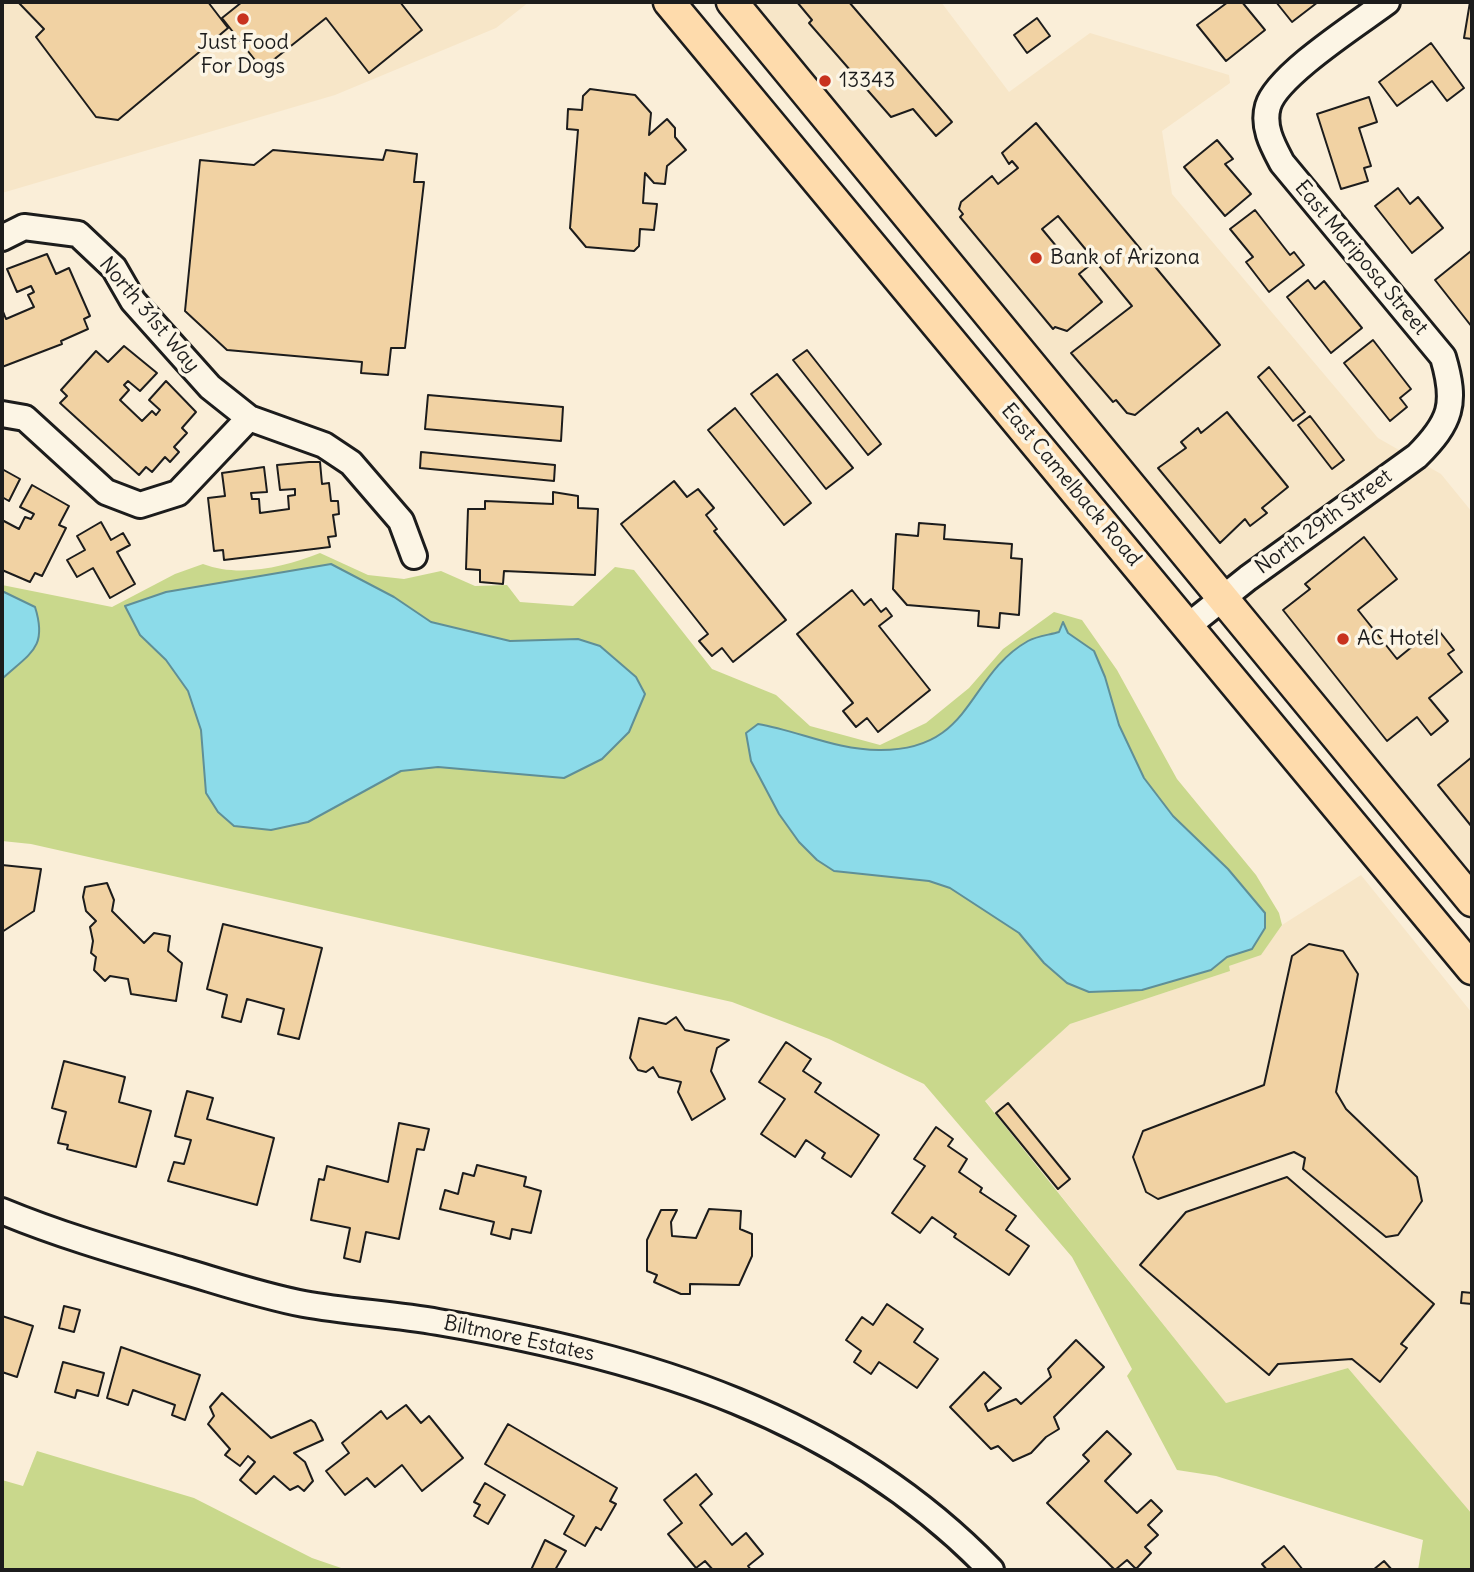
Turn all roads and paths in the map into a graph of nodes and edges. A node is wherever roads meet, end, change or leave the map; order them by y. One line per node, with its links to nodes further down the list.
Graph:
1 (669, 2): 5 (main road, East Camelback Road)
2 (732, 2): 4 (main road)
3 (1387, 2): 7 (street, East Mariposa Street)
4 (877, 177): 5 (main road); 11 (main road)
5 (841, 208): 12 (main road, East Camelback Road)
6 (2, 238): 9 (street, North 31st Way)
7 (1449, 410): 11 (street, North 29th Street)
8 (2, 414): 9 (street)
9 (249, 418): 10 (street, North 31st Way)
10 (414, 556)
11 (1224, 597): 12 (street, North 29th Street); 13 (main road)
12 (1188, 626): 14 (main road, East Camelback Road)
13 (1472, 901)
14 (1472, 969)
15 (2, 1211): 16 (street, Biltmore Estates)
16 (990, 1570)

